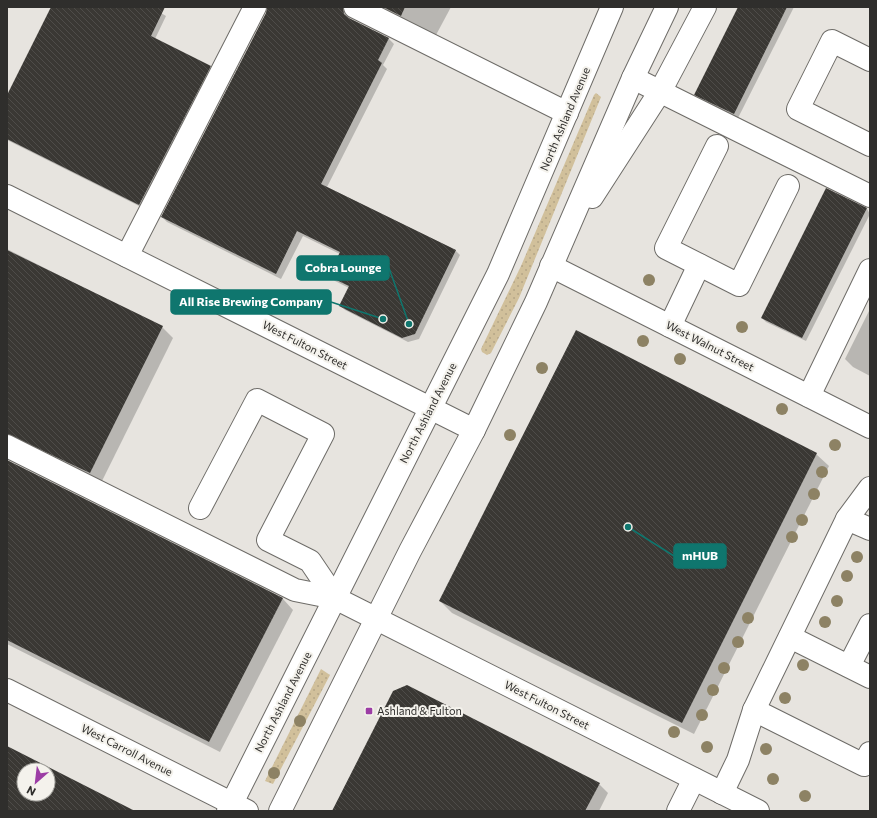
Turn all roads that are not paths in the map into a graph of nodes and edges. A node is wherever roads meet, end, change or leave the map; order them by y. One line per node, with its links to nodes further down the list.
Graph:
1 (255, 7): 15 (main road)
2 (355, 7): 9 (main road)
3 (612, 7): 9 (main road, North Ashland Avenue)
4 (667, 7): 7 (main road)
5 (705, 7): 8 (main road)
6 (870, 60): 10 (main road)
7 (633, 78): 8 (main road); 16 (main road)
8 (661, 90): 14 (main road); 16 (main road)
9 (567, 113): 21 (main road, North Ashland Avenue)
10 (870, 145)
11 (717, 146): 17 (main road)
12 (788, 186): 17 (main road)
13 (7, 196): 15 (main road, West Fulton Street)
14 (870, 196)
15 (127, 256): 21 (main road, West Fulton Street)
16 (554, 259): 19 (main road, West Walnut Street); 23 (main road)
17 (699, 265): 19 (main road)
18 (870, 270): 20 (main road)
19 (670, 326): 20 (main road, West Walnut Street)
20 (808, 396): 22 (main road, West Walnut Street)
21 (430, 409): 23 (main road, West Fulton Street); 29 (main road, North Ashland Avenue)
22 (870, 427)
23 (474, 430): 30 (main road)
24 (7, 446): 29 (main road)
25 (870, 488): 27 (main road)
26 (200, 508): 29 (main road)
27 (847, 519): 28 (main road); 32 (main road)
28 (870, 530)
29 (335, 598): 30 (main road, West Fulton Street); 40 (main road, North Ashland Avenue)
30 (376, 619): 38 (main road, West Fulton Street); 41 (main road)
31 (870, 625): 33 (main road)
32 (790, 638): 33 (main road); 36 (main road)
33 (849, 666): 34 (main road)
34 (870, 677)
35 (7, 690): 40 (main road, West Carroll Avenue)
36 (754, 710): 37 (main road); 39 (main road)
37 (870, 753)
38 (694, 779): 39 (main road, West Fulton Street); 42 (main road)
39 (722, 793): 43 (main road, West Fulton Street)
40 (235, 808)
41 (280, 811)
42 (678, 811)
43 (758, 811)

